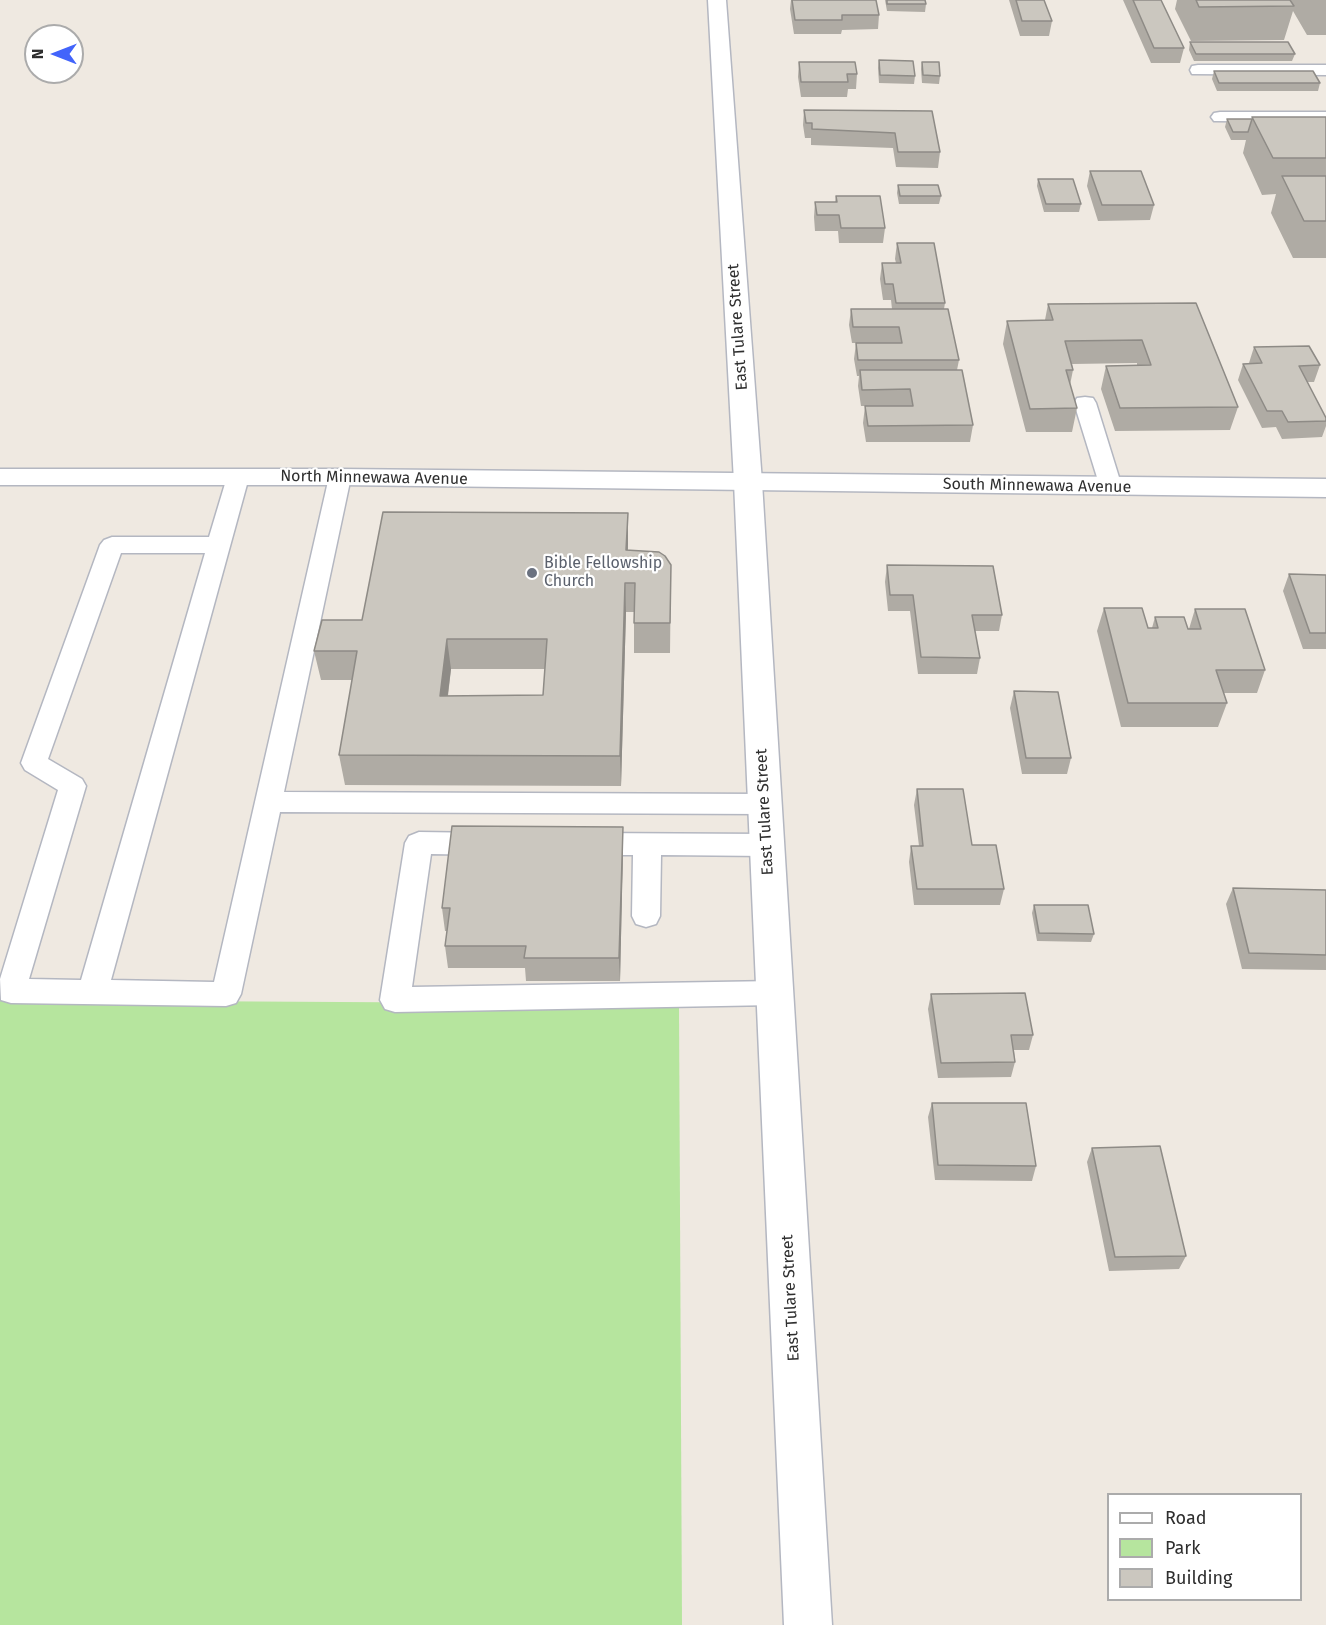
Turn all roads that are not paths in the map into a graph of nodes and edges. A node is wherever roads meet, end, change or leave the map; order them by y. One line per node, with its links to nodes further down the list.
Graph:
1 (717, 0): 10 (main road, East Tulare Street)
2 (1198, 70): 3 (lane)
3 (1326, 70)
4 (1220, 117): 5 (lane)
5 (1326, 117)
6 (1085, 403): 11 (lane)
7 (0, 477): 8 (main road, North Minnewawa Avenue)
8 (238, 477): 9 (main road, North Minnewawa Avenue); 13 (lane)
9 (340, 477): 10 (main road, North Minnewawa Avenue); 14 (lane)
10 (748, 482): 11 (main road, South Minnewawa Avenue); 15 (main road, East Tulare Street)
11 (1112, 487): 12 (main road, South Minnewawa Avenue)
12 (1326, 488)
13 (219, 544): 21 (lane); 21 (lane)
14 (268, 802): 15 (lane); 21 (lane)
15 (765, 804): 19 (main road, East Tulare Street)
16 (512, 844): 22 (lane)
17 (558, 844): 18 (lane)
18 (647, 844): 19 (lane); 20 (lane)
19 (767, 845): 22 (main road, East Tulare Street)
20 (646, 916)
21 (93, 991)
22 (775, 993): 23 (main road, East Tulare Street)
23 (808, 1625)

